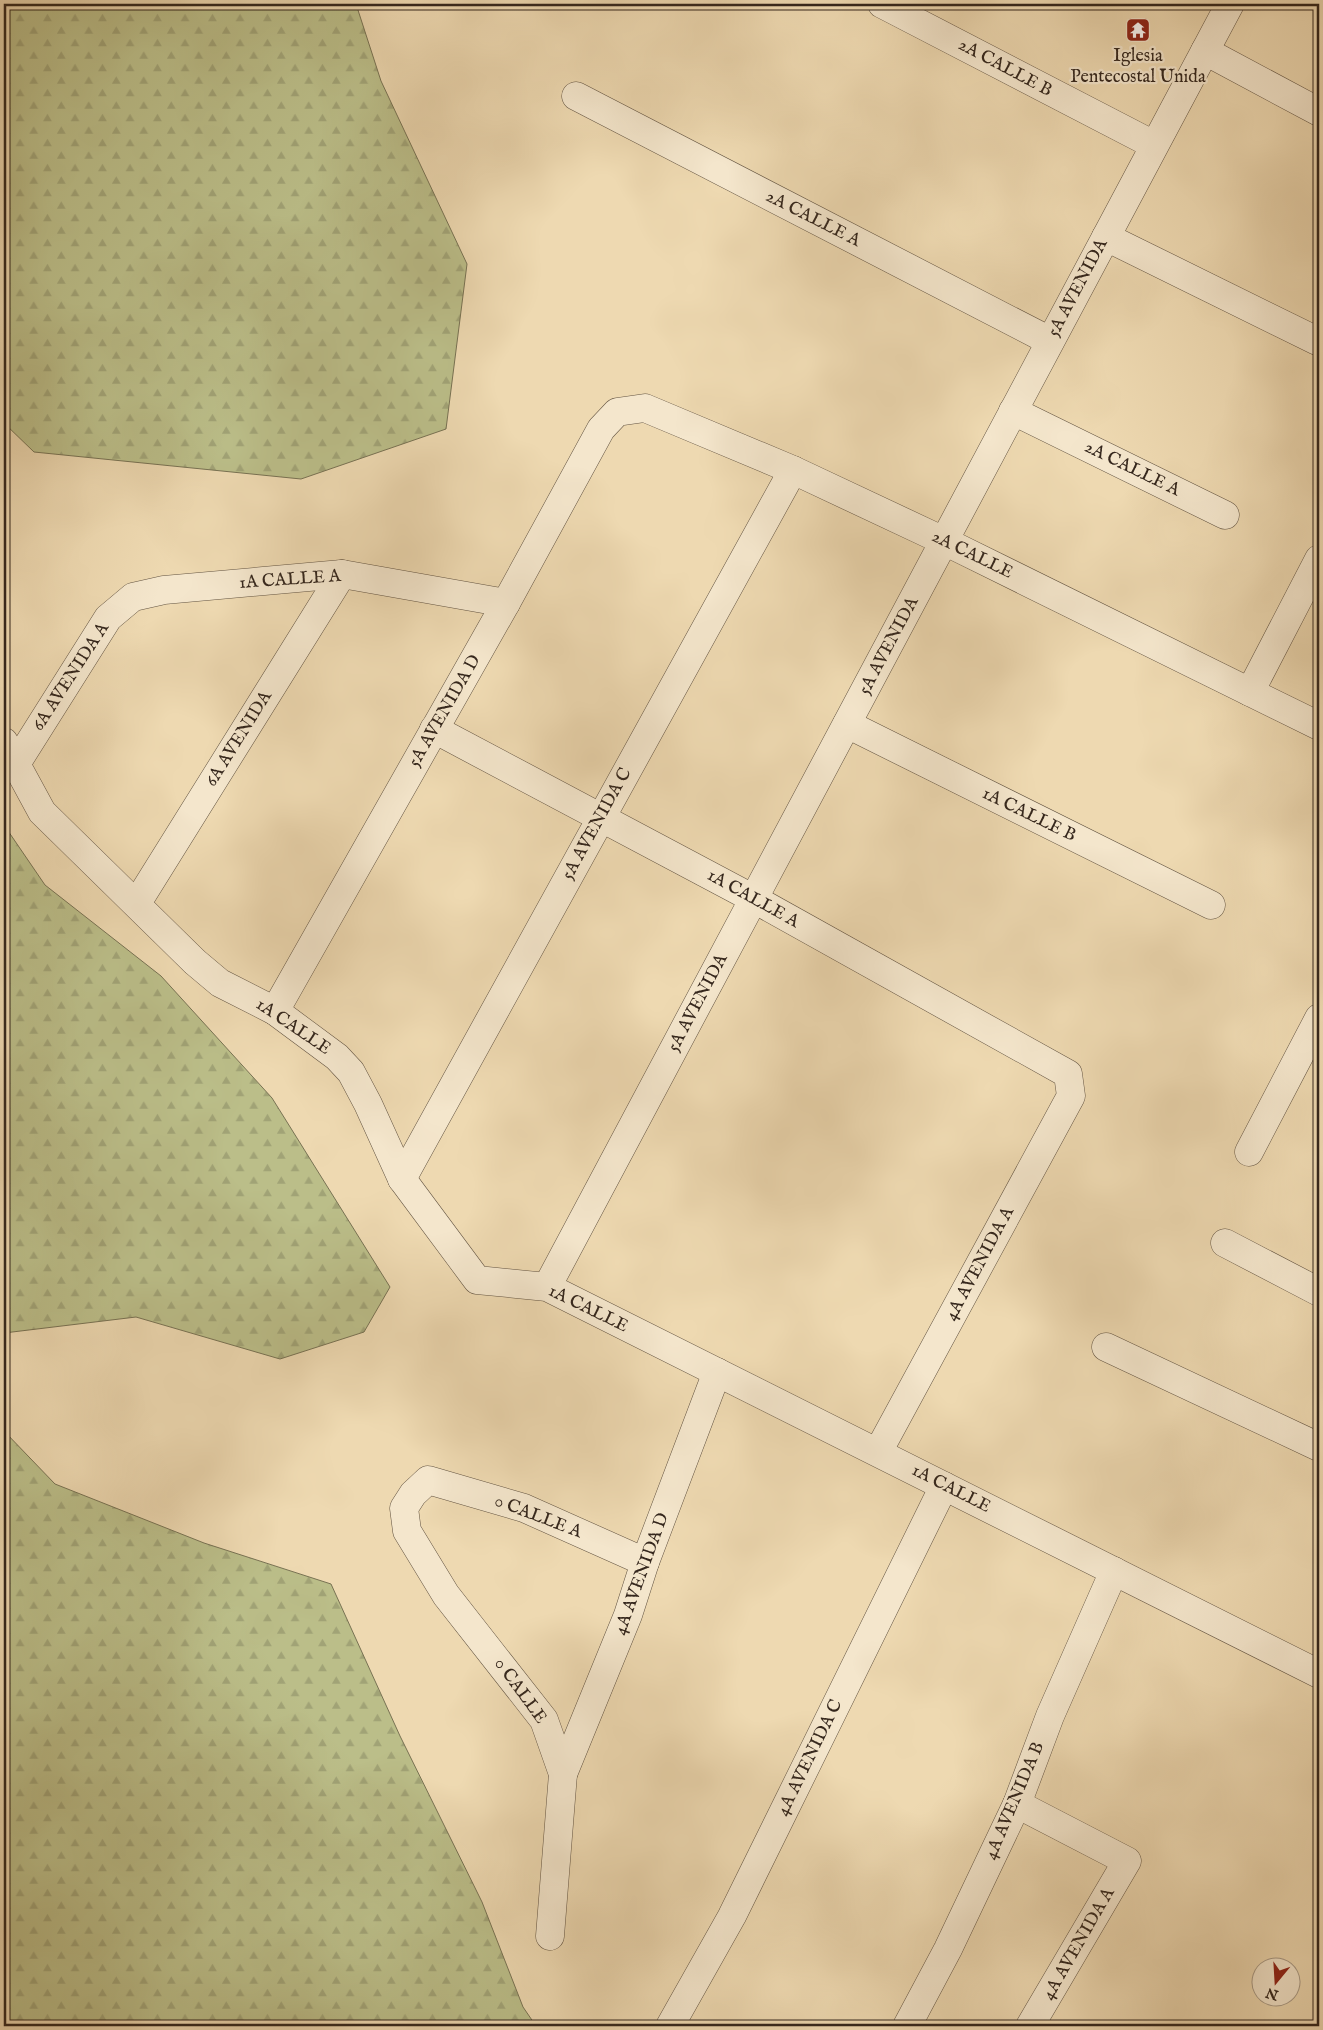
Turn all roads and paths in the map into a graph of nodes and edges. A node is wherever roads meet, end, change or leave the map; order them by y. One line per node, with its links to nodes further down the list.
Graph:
1 (882, 4): 6 (street, 2A CALLE B)
2 (1230, 4): 3 (street, 5A AVENIDA)
3 (1205, 51): 5 (street); 6 (street, 5A AVENIDA)
4 (576, 96): 8 (street, 2A CALLE A)
5 (1319, 112)
6 (1154, 145): 7 (street, 5A AVENIDA)
7 (1106, 236): 8 (street, 5A AVENIDA); 9 (street)
8 (1050, 341): 10 (street, 5A AVENIDA)
9 (1316, 341)
10 (1013, 411): 13 (street, 2A CALLE A); 14 (street, 5A AVENIDA)
11 (617, 412): 12 (street, 2A CALLE); 18 (street, 5A AVENIDA D)
12 (793, 470): 14 (street, 2A CALLE); 24 (street, 5A AVENIDA C)
13 (1225, 515)
14 (944, 541): 19 (street, 2A CALLE); 20 (street, 5A AVENIDA)
15 (1319, 559): 19 (street)
16 (342, 574): 17 (street, 1A CALLE A); 18 (street, 1A CALLE A); 26 (street, 6A AVENIDA)
17 (134, 598): 23 (street, 6A AVENIDA A)
18 (506, 603): 22 (street, 5A AVENIDA D)
19 (1250, 692): 21 (street, 2A CALLE)
20 (847, 724): 25 (street, 5A AVENIDA); 27 (street, 1A CALLE B)
21 (1319, 726)
22 (434, 729): 24 (street, 1A CALLE A); 28 (street, 5A AVENIDA D)
23 (10, 753): 26 (street, 1A CALLE)
24 (600, 817): 25 (street, 1A CALLE A); 32 (street, 5A AVENIDA C)
25 (754, 899): 30 (street, 1A CALLE A); 34 (street, 5A AVENIDA)
26 (136, 903): 28 (street, 1A CALLE)
27 (1211, 905)
28 (275, 1011): 32 (street, 1A CALLE)
29 (1319, 1018): 31 (street)
30 (1068, 1074): 39 (street, 4A AVENIDA A)
31 (1249, 1152)
32 (402, 1179): 34 (street, 1A CALLE)
33 (1225, 1243): 35 (street)
34 (547, 1287): 37 (street, 1A CALLE)
35 (1319, 1292)
36 (1106, 1347): 38 (street)
37 (717, 1372): 39 (street, 1A CALLE); 42 (street, 4A AVENIDA D)
38 (1319, 1447)
39 (878, 1452): 41 (street, 1A CALLE)
40 (428, 1480): 42 (street, 0 CALLE A); 45 (street, 0 CALLE)
41 (944, 1486): 43 (street, 1A CALLE); 48 (street, 4A AVENIDA C)
42 (646, 1562): 45 (street, 4A AVENIDA D)
43 (1114, 1571): 44 (street, 1A CALLE); 46 (street, 4A AVENIDA B)
44 (1319, 1674)
45 (563, 1774): 47 (street, 0 CALLE)
46 (1017, 1804): 49 (street, 4A AVENIDA B); 50 (street, 4A AVENIDA A)
47 (550, 1936)
48 (670, 2026)
49 (907, 2026)
50 (1030, 2026)

